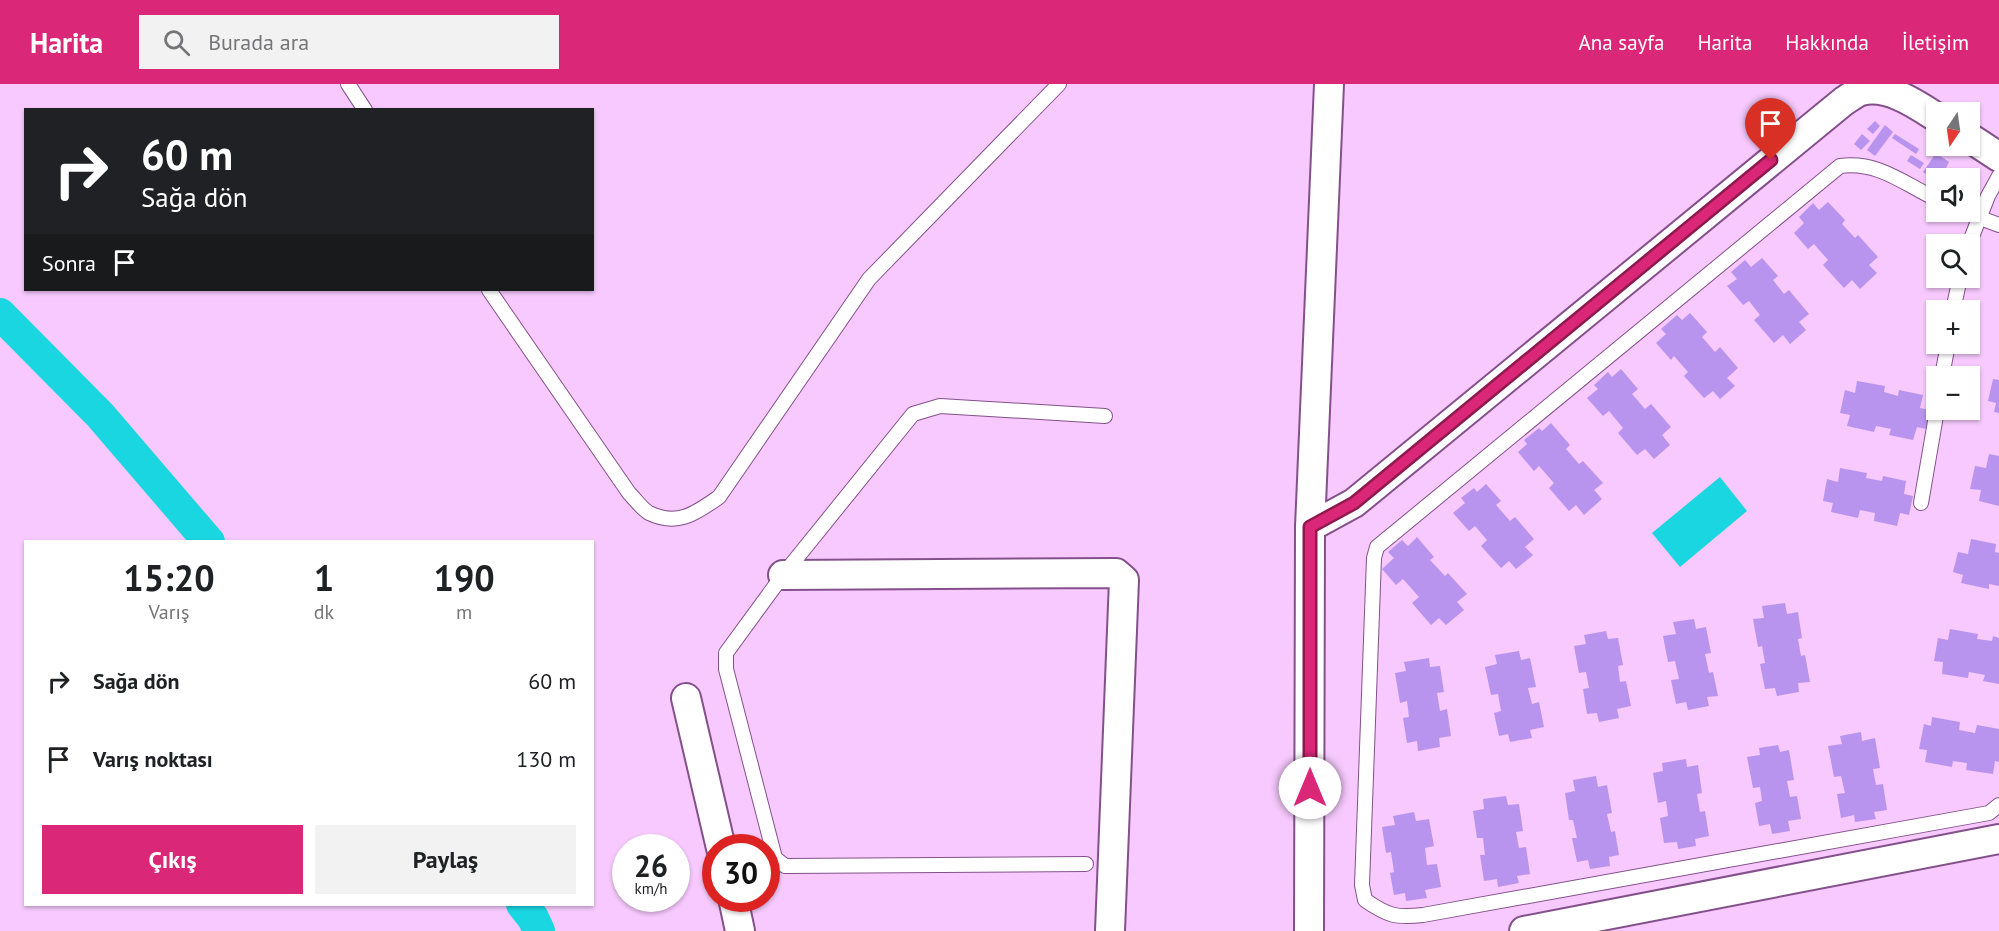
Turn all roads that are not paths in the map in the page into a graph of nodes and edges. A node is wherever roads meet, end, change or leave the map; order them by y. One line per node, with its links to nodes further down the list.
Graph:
1 (348, 84): 4 (lane)
2 (1059, 84): 13 (lane)
3 (1329, 84): 17 (street)
4 (364, 108)
5 (1926, 110): 17 (street)
6 (1980, 145): 7 (street)
7 (1999, 157)
8 (1999, 176): 10 (lane)
9 (1926, 194): 20 (lane)
10 (1980, 216)
11 (1980, 218): 12 (lane)
12 (1999, 225)
13 (490, 291)
14 (1105, 417): 18 (lane)
15 (1935, 420): 16 (lane)
16 (1921, 503)
17 (1310, 527): 27 (street)
18 (783, 575): 23 (lane); 26 (street)
19 (686, 698): 21 (street)
20 (1999, 806)
21 (718, 834)
22 (1999, 839): 28 (street)
23 (1086, 864)
24 (736, 912): 25 (street)
25 (740, 931)
26 (1110, 931)
27 (1310, 931)
28 (1524, 931)

